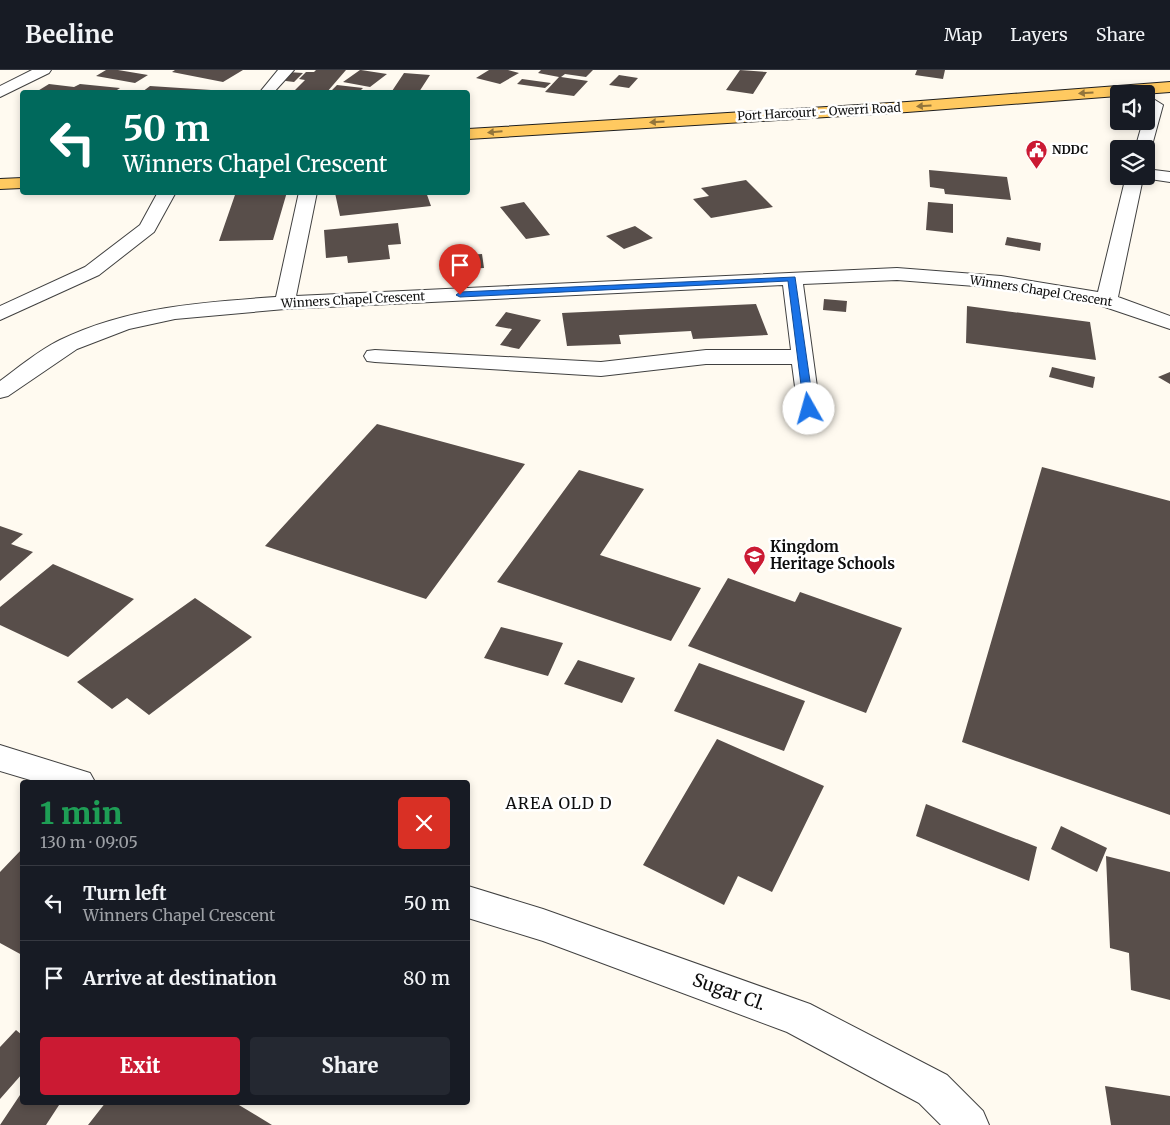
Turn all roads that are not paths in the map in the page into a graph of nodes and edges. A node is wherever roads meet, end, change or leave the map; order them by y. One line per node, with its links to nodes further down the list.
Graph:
1 (44, 70): 5 (street)
2 (287, 70): 4 (street)
3 (1170, 87): 8 (main road, Port Harcourt - Owerri Road, one-way to 8)
4 (268, 90)
5 (0, 92)
6 (1157, 105): 11 (street)
7 (1054, 112): 10 (main road, Port Harcourt - Owerri Road)
8 (688, 120): 9 (main road, Port Harcourt - Owerri Road, one-way to 9); 10 (main road)
9 (470, 134)
10 (700, 134): 12 (main road, Port Harcourt - Owerri Road)
11 (1146, 140)
12 (543, 145)
13 (20, 168): 14 (main road)
14 (0, 170)
15 (1155, 175): 16 (street)
16 (1170, 177)
17 (20, 183): 18 (main road)
18 (0, 184)
19 (1133, 185): 23 (street)
20 (165, 195): 25 (street)
21 (307, 195): 24 (street)
22 (792, 279): 23 (street, Winners Chapel Crescent); 24 (street, Winners Chapel Crescent); 28 (street)
23 (1107, 299): 26 (street, Winners Chapel Crescent)
24 (285, 303): 29 (street, Winners Chapel Crescent)
25 (0, 314)
26 (1170, 323)
27 (375, 356): 28 (street)
28 (802, 357): 30 (street)
29 (0, 392)
30 (809, 409)
31 (0, 758): 32 (street)
32 (72, 780)
33 (470, 903): 34 (street, Sugar Cl.)
34 (969, 1125)

